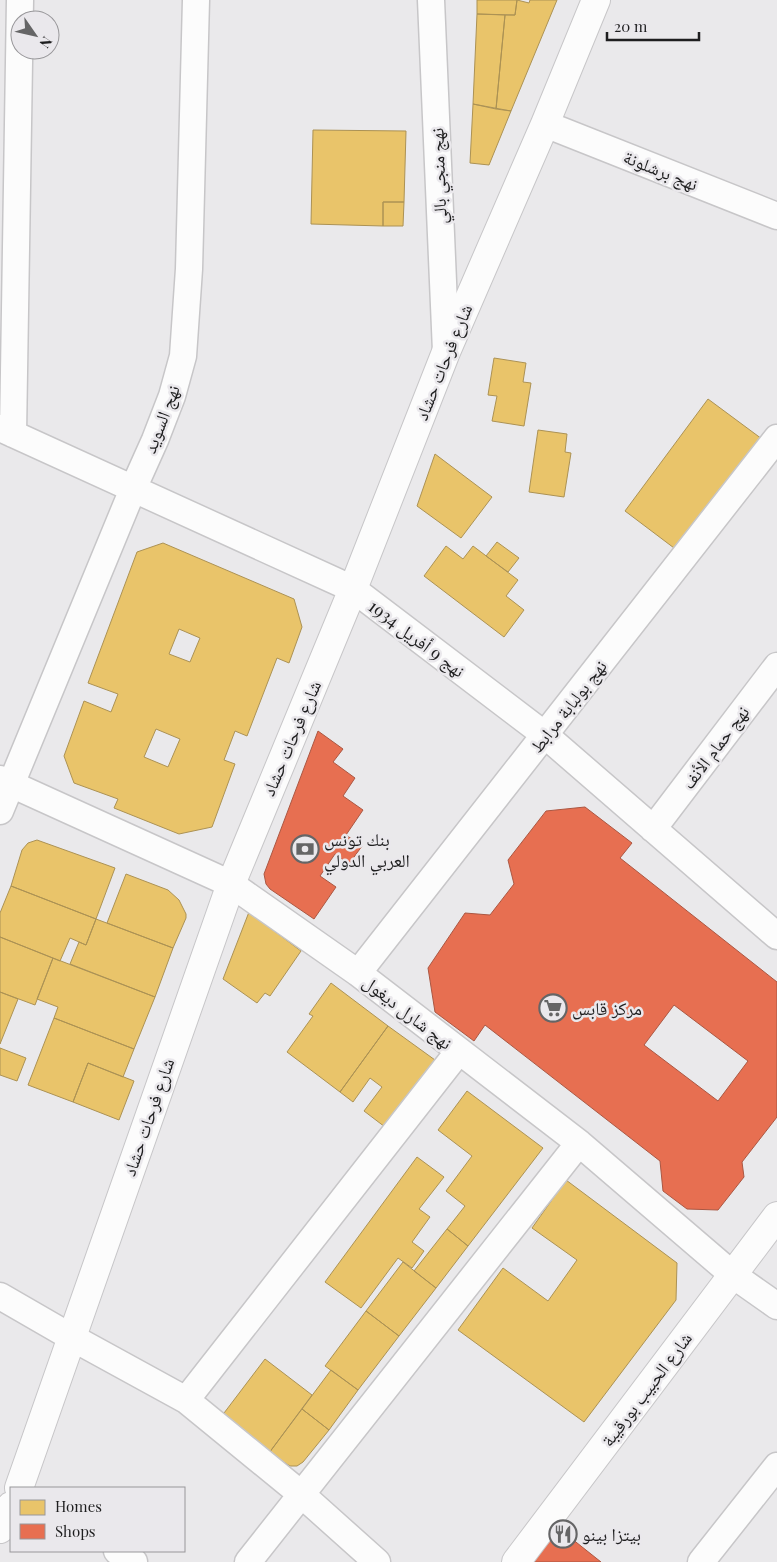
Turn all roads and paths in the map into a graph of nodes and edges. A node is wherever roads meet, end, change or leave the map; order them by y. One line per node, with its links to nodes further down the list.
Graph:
1 (20, 0): 8 (street)
2 (196, 0): 10 (street, نهج السويد)
3 (431, 0): 7 (street, نهج منجي بالي)
4 (596, 0): 5 (street, شارع فرحات حشاد)
5 (545, 124): 6 (street, نهج برشلونة); 7 (street, شارع فرحات حشاد)
6 (777, 216)
7 (446, 352): 11 (street, شارع فرحات حشاد)
8 (6, 431): 10 (street, نهج 9 أفريل 1934)
9 (777, 438): 13 (street, نهج بولبابة مرابط)
10 (133, 488): 11 (street, نهج 9 أفريل 1934); 14 (street, نهج السويد)
11 (353, 589): 13 (street, نهج 9 أفريل 1934); 17 (street, شارع فرحات حشاد)
12 (777, 666): 16 (street, نهج حمام الأنف)
13 (544, 735): 16 (street, نهج 9 أفريل 1934); 19 (street, نهج بولبابة مرابط)
14 (6, 781): 15 (street, نهج السويد); 17 (street, نهج شارل ديغول)
15 (0, 811)
16 (653, 828): 18 (street, نهج 9 أفريل 1934)
17 (230, 884): 19 (street, نهج شارل ديغول); 26 (street, شارع فرحات حشاد)
18 (772, 922)
19 (358, 973): 20 (street, نهج شارل ديغول)
20 (459, 1051): 21 (street, نهج شارل ديغول); 27 (street)
21 (579, 1143): 23 (street, نهج شارل ديغول); 30 (street)
22 (777, 1216): 23 (street, شارع الحبيب بورقيبة)
23 (733, 1275): 25 (street, نهج شارل ديغول); 35 (street, شارع الحبيب بورقيبة)
24 (0, 1296): 26 (street)
25 (777, 1306)
26 (71, 1337): 27 (street); 29 (street, شارع فرحات حشاد)
27 (186, 1400): 30 (street)
28 (777, 1466): 36 (street)
29 (18, 1487)
30 (301, 1494): 33 (street); 34 (street)
31 (119, 1552): 32 (street)
32 (134, 1562)
33 (248, 1562)
34 (377, 1562)
35 (516, 1562)
36 (701, 1562)

